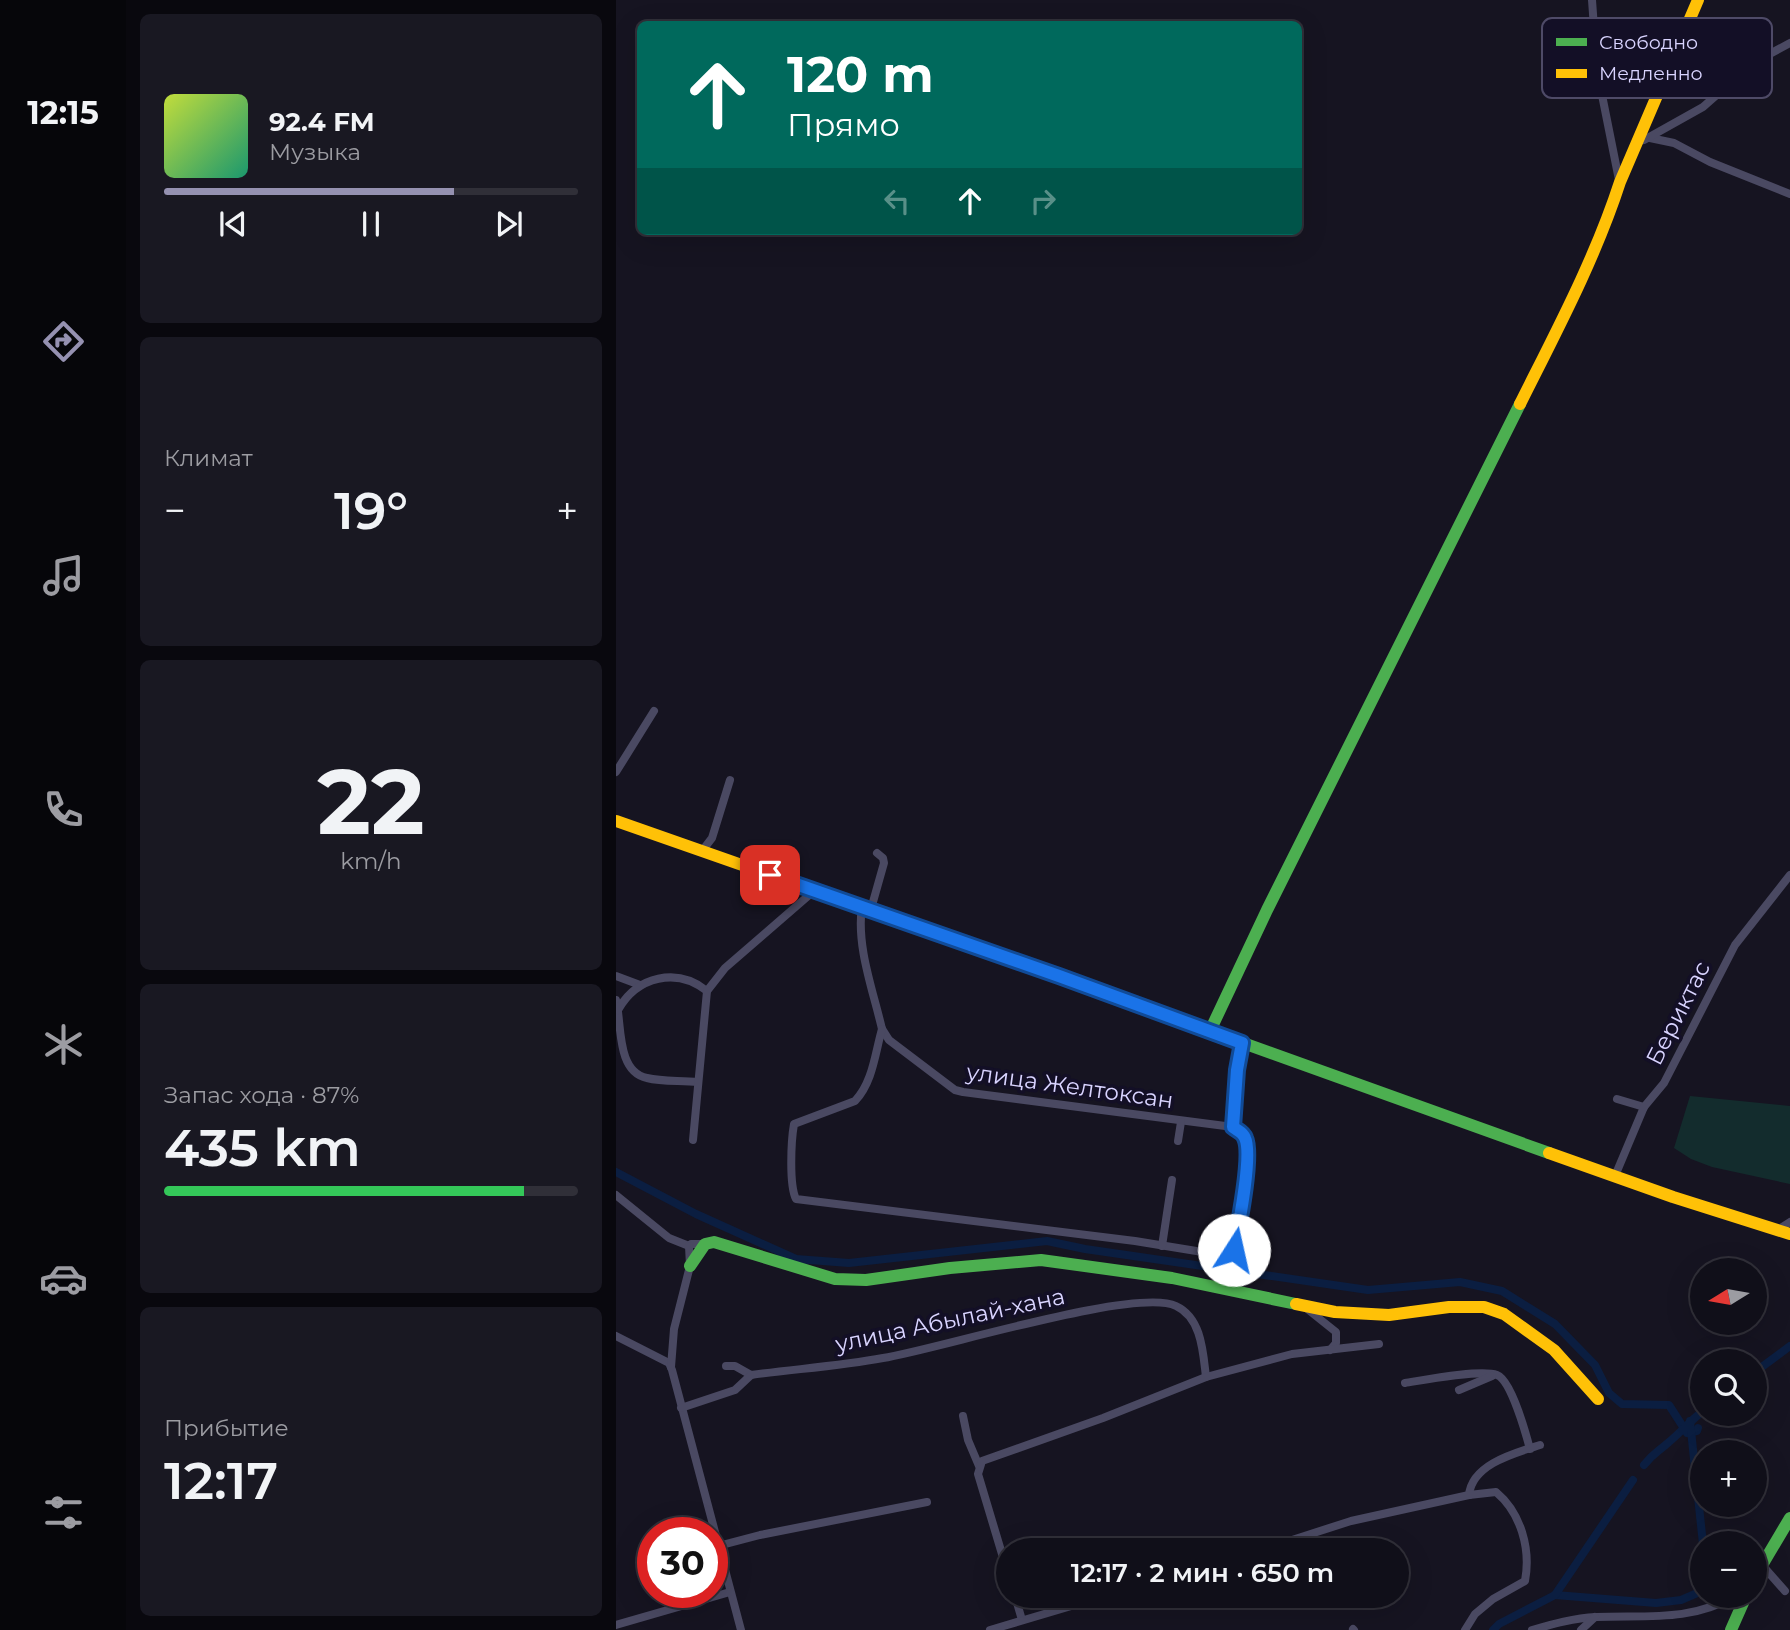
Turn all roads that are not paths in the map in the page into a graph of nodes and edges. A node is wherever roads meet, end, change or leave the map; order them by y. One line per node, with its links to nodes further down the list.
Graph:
1 (1592, 0): 3 (street)
2 (1698, 0): 4 (street)
3 (1593, 18)
4 (1691, 18)
5 (1790, 43): 6 (street)
6 (1772, 53)
7 (1603, 98): 11 (street)
8 (1660, 98): 10 (street)
9 (1713, 98): 10 (street)
10 (1644, 139): 11 (street); 12 (street)
11 (1620, 182): 28 (street)
12 (1790, 194)
13 (654, 711): 14 (street)
14 (616, 772)
15 (730, 780): 17 (street)
16 (616, 821): 17 (street)
17 (702, 851): 20 (street)
18 (877, 853): 21 (street)
19 (1790, 875): 32 (street, Бериктас)
20 (815, 890): 21 (street); 24 (street)
21 (866, 907): 27 (street); 28 (street)
22 (616, 976): 23 (street)
23 (640, 985): 24 (street); 26 (street)
24 (707, 991): 30 (street)
25 (616, 1000): 26 (street)
26 (618, 1010): 30 (street)
27 (882, 1029): 33 (street, улица Желтоксан); 44 (street)
28 (1210, 1031): 29 (street)
29 (1242, 1043): 34 (street); 37 (street)
30 (698, 1082): 35 (street)
31 (1617, 1099): 32 (street)
32 (1644, 1107): 37 (street, Бериктас)
33 (1181, 1122): 34 (street, улица Желтоксан); 36 (street)
34 (1233, 1127): 44 (street)
35 (693, 1140)
36 (1178, 1141)
37 (1615, 1176): 41 (street)
38 (1171, 1180): 44 (street)
39 (616, 1195): 45 (street)
40 (1790, 1222): 41 (street)
41 (1776, 1231): 42 (street)
42 (1790, 1234)
43 (705, 1244): 45 (street); 46 (street); 47 (street)
44 (1162, 1246)
45 (689, 1247): 46 (street)
46 (690, 1266): 52 (street)
47 (1304, 1306): 50 (street); 58 (street)
48 (616, 1336): 52 (street)
49 (1379, 1344): 50 (street)
50 (1331, 1350): 55 (street)
51 (726, 1366): 54 (street)
52 (671, 1367): 59 (street)
53 (1496, 1375): 56 (street); 57 (street); 62 (street)
54 (751, 1376): 55 (street, улица Абылай-хана); 59 (street, улица Абылай-хана)
55 (1206, 1377): 63 (street)
56 (1405, 1383)
57 (1459, 1390)
58 (1598, 1399)
59 (681, 1408): 66 (street)
60 (963, 1416): 63 (street)
61 (1541, 1445): 62 (street)
62 (1530, 1449): 64 (street)
63 (979, 1466): 68 (street)
64 (1469, 1495): 69 (street); 85 (street)
65 (928, 1502): 70 (street)
66 (710, 1517)
67 (1790, 1518): 71 (street)
68 (997, 1538)
69 (1298, 1538)
70 (728, 1543)
71 (1767, 1557)
72 (1767, 1571): 74 (street)
73 (728, 1584): 75 (street)
74 (1785, 1591)
75 (730, 1592): 82 (street); 83 (street)
76 (1018, 1608): 81 (street)
77 (1064, 1608): 81 (street)
78 (1715, 1608): 80 (street)
79 (1741, 1608): 88 (street)
80 (1595, 1617): 86 (street); 87 (street)
81 (1022, 1620): 84 (street)
82 (616, 1625)
83 (741, 1630)
84 (990, 1630)
85 (1465, 1630)
86 (1532, 1630)
87 (1581, 1630)
88 (1731, 1630)

